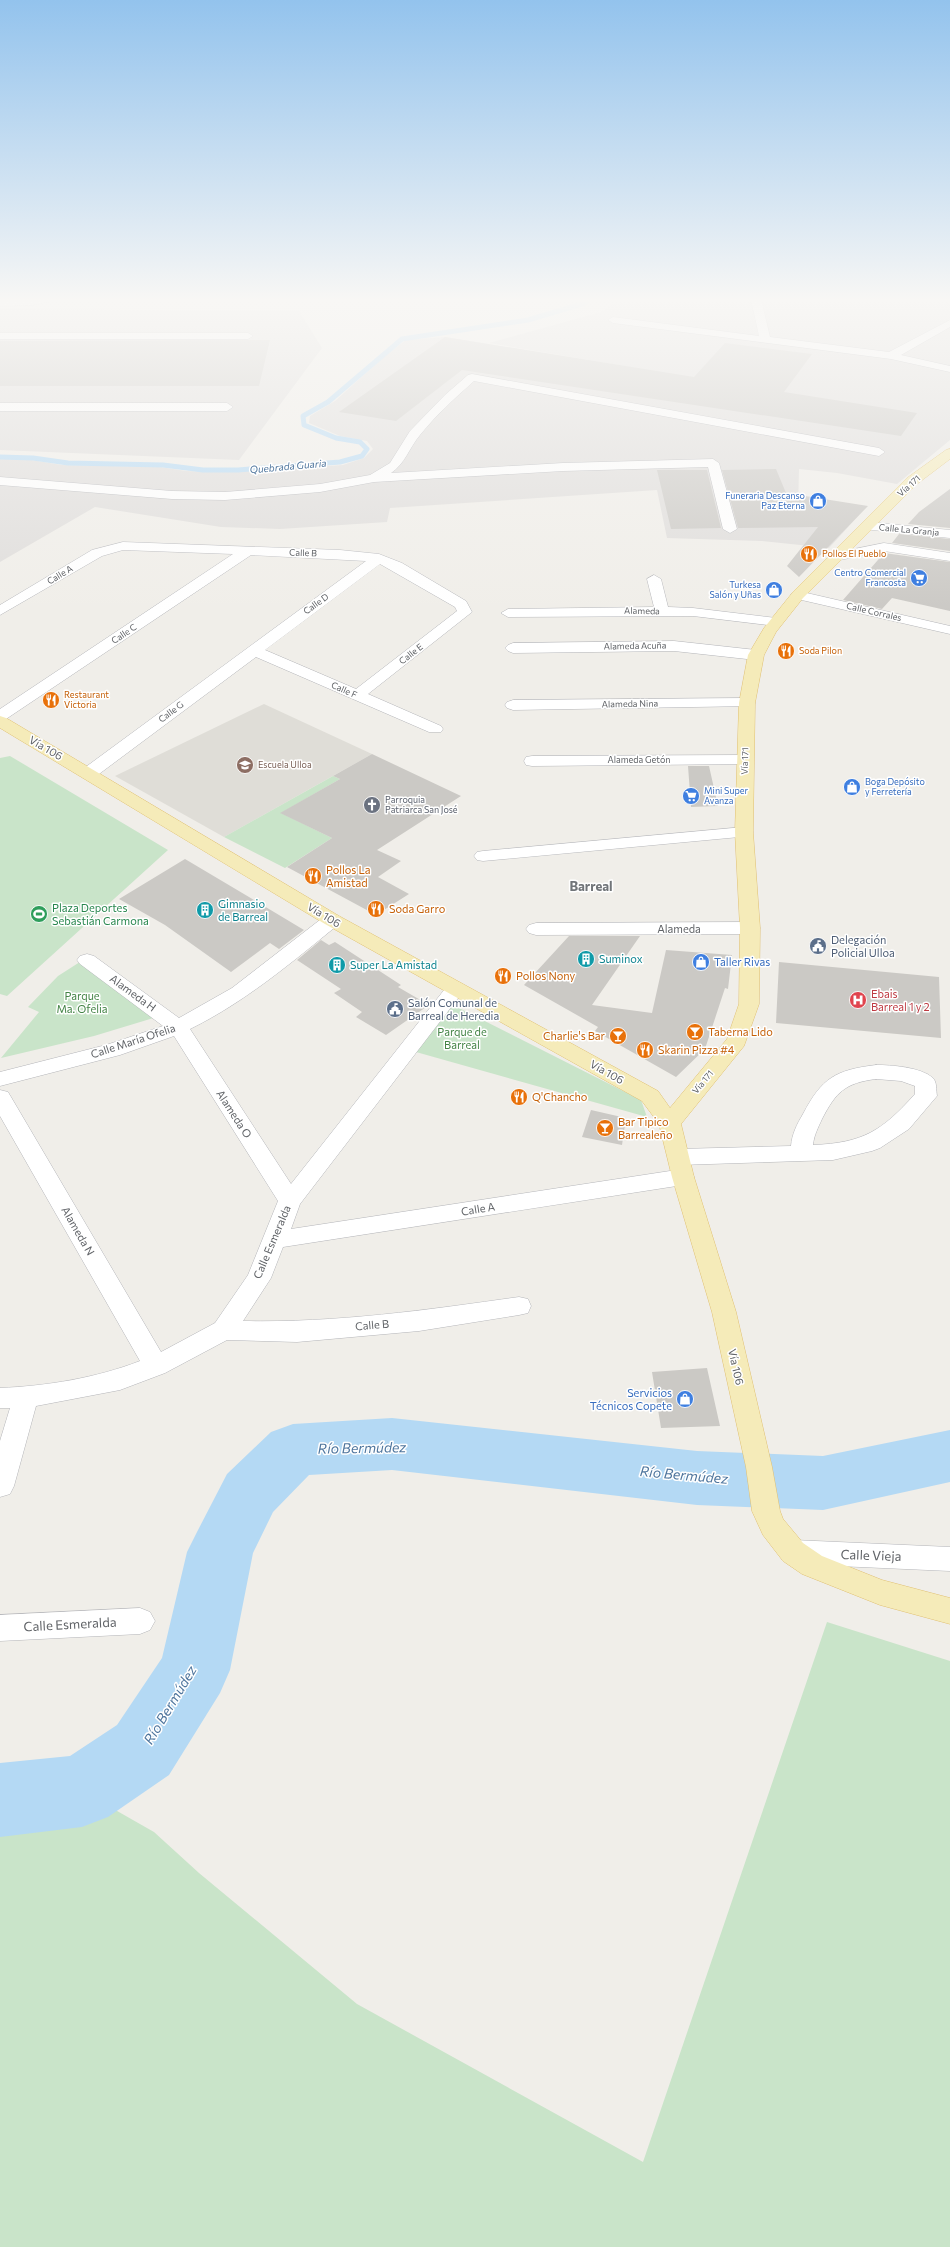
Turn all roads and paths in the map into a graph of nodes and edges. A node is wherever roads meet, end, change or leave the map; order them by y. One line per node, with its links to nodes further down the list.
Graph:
1 (443, 404): 7 (street)
2 (618, 404): 5 (street)
3 (0, 407): 4 (street)
4 (227, 407)
5 (879, 452)
6 (950, 453): 11 (main road, Vía 171)
7 (374, 478): 9 (street); 12 (street)
8 (0, 481): 9 (street)
9 (16, 482): 10 (street)
10 (0, 491)
11 (868, 526): 13 (street, Calle La Granja); 16 (main road, Vía 171)
12 (730, 529)
13 (950, 534)
14 (123, 546): 15 (street, Calle B); 21 (street, Calle A)
15 (247, 551): 18 (street, Calle B); 33 (street, Calle C)
16 (835, 557): 17 (street); 20 (main road, Vía 171)
17 (950, 557)
18 (379, 558): 22 (street, Calle B); 28 (street, Calle D)
19 (654, 579): 23 (street)
20 (798, 595): 25 (main road, Vía 171); 26 (street, Calle Corrales)
21 (0, 611)
22 (465, 612): 30 (street, Calle E)
23 (662, 612): 24 (street, Alameda); 25 (street, Alameda)
24 (508, 613)
25 (776, 622): 29 (main road, Vía 171)
26 (950, 630)
27 (512, 648): 29 (street, Alameda Acuña)
28 (253, 650): 30 (street, Calle F); 38 (street, Calle G)
29 (756, 655): 31 (main road, Vía 171)
30 (356, 696): 35 (street, Calle F)
31 (747, 702): 32 (street, Alameda Nina); 36 (main road, Vía 171)
32 (513, 706)
33 (0, 716)
34 (0, 721): 38 (main road, Vía 106)
35 (435, 729)
36 (745, 760): 37 (street, Alameda Getón); 39 (main road, Vía 171)
37 (532, 761)
38 (89, 773): 41 (main road, Vía 106)
39 (744, 832): 40 (street); 42 (main road, Vía 171)
40 (483, 856)
41 (332, 920): 45 (main road, Vía 106); 46 (street, Calle María Ofelia)
42 (750, 928): 43 (street, Alameda); 49 (main road, Vía 171)
43 (536, 929)
44 (87, 960): 46 (street, Alameda H)
45 (455, 989): 49 (main road, Vía 106); 52 (street, Calle Esmeralda)
46 (178, 1027): 47 (street, Calle María Ofelia); 52 (street, Alameda O)
47 (0, 1079)
48 (0, 1097): 56 (street, Alameda N)
49 (670, 1123): 51 (main road, Vía 106)
50 (801, 1152): 50 (street, Calle A); 51 (street, Calle A)
51 (681, 1167): 53 (street, Calle A); 60 (main road, Vía 106)
52 (290, 1201): 53 (street, Calle Esmeralda)
53 (274, 1240): 55 (street, Calle Esmeralda)
54 (519, 1306): 55 (street, Calle B)
55 (224, 1330): 56 (street, Calle Esmeralda)
56 (156, 1366): 57 (street, Calle Esmeralda)
57 (26, 1397): 58 (street, Calle Esmeralda); 59 (street)
58 (0, 1398)
59 (0, 1486)
60 (793, 1552): 61 (street, Calle Vieja); 62 (main road, Vía 106)
61 (950, 1559)
62 (950, 1611)
63 (140, 1621): 64 (street, Calle Esmeralda)
64 (0, 1628)

